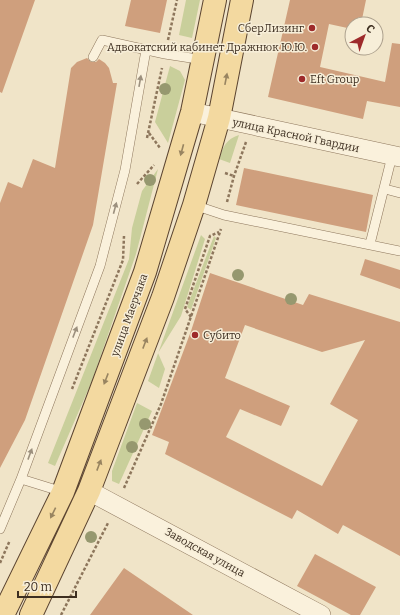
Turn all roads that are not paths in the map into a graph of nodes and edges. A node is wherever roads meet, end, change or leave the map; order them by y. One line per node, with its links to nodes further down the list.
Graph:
1 (215, 0): 5 (main road, улица Маерчака)
2 (242, 0): 7 (main road, one-way to 2)
3 (146, 50): 4 (lane); 5 (lane); 14 (lane, one-way to 3)
4 (93, 57)
5 (204, 60): 6 (main road, улица Маерчака)
6 (192, 112): 7 (street, улица Красной Гвардии); 16 (main road, улица Маерчака, one-way to 16)
7 (219, 118): 8 (street, улица Красной Гвардии); 11 (main road)
8 (396, 157): 9 (lane)
9 (385, 189): 10 (lane); 12 (lane)
10 (400, 193)
11 (194, 205): 12 (lane); 15 (main road, one-way to 11)
12 (370, 244): 13 (lane)
13 (400, 251)
14 (21, 479): 16 (lane); 17 (lane)
15 (89, 491): 19 (main road); 20 (street, Заводская улица)
16 (63, 492): 18 (main road, улица Маерчака, one-way to 18)
17 (0, 529)
18 (3, 615)
19 (31, 615)
20 (320, 615)

